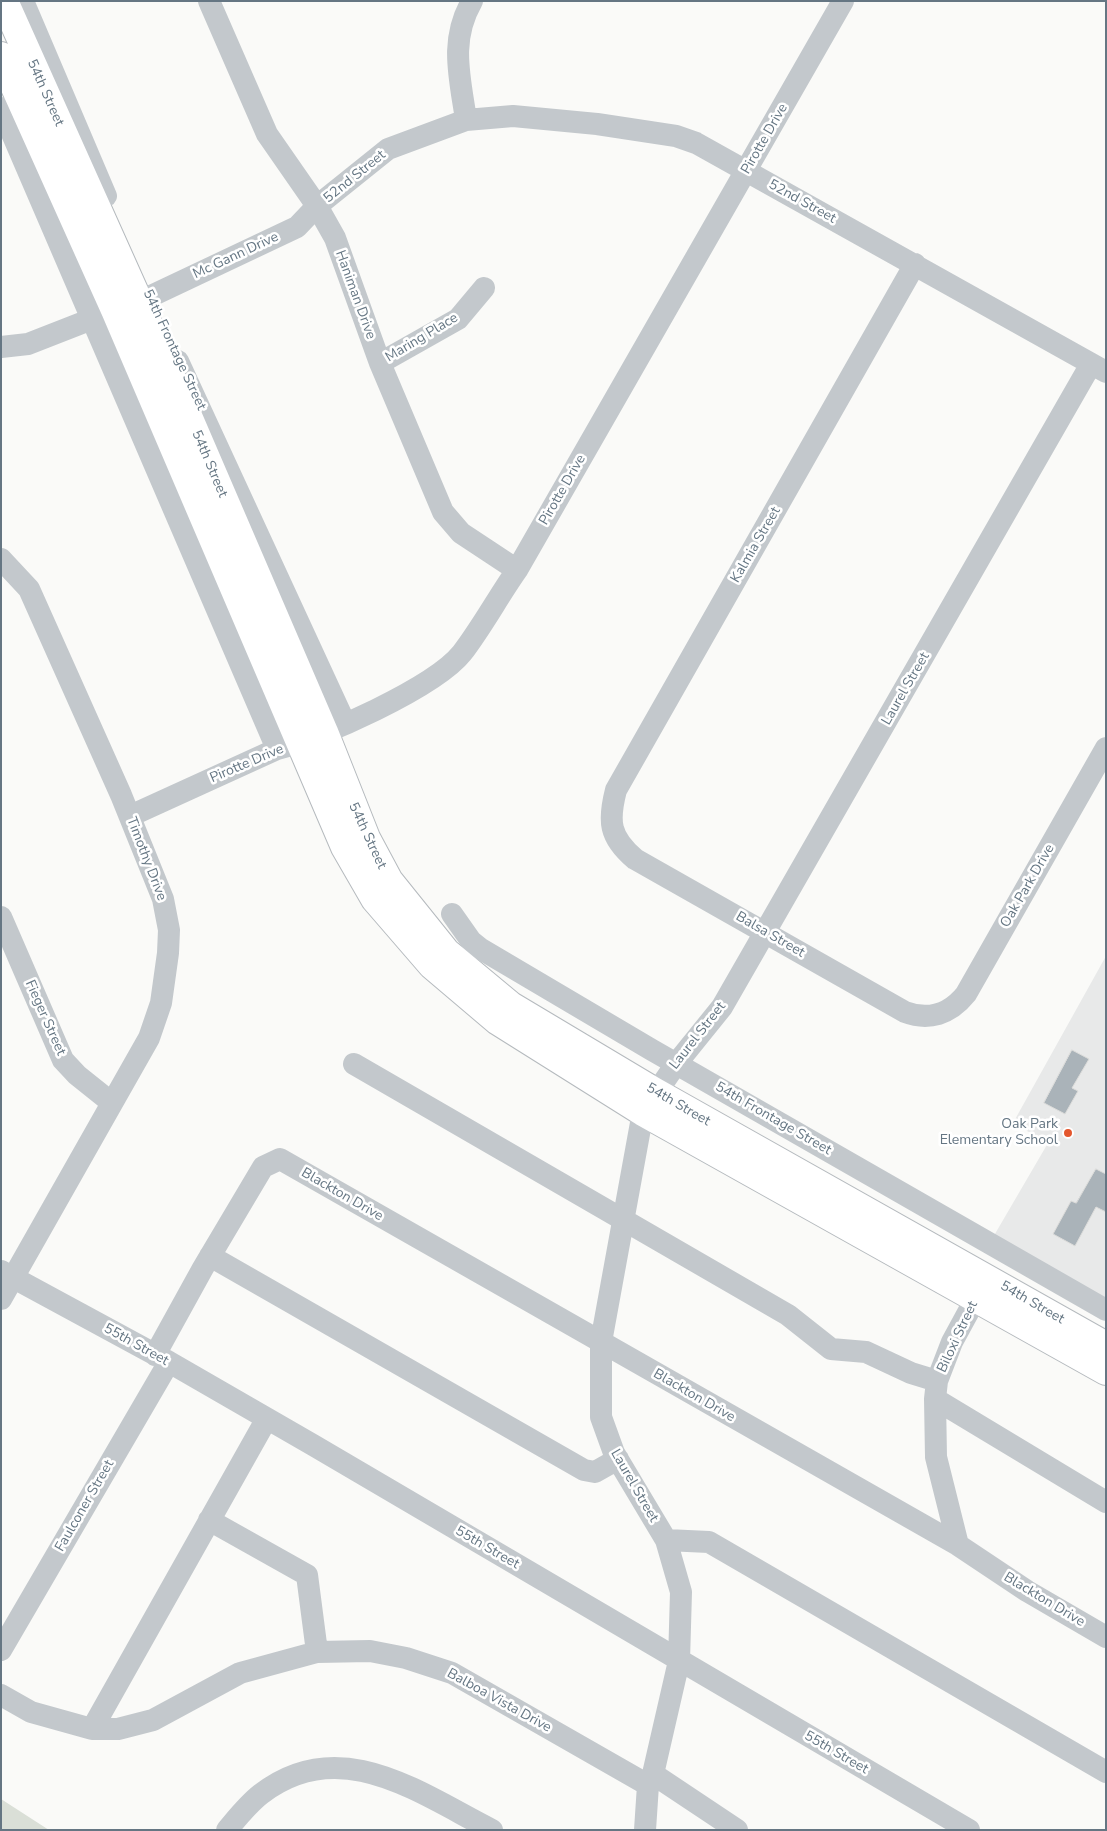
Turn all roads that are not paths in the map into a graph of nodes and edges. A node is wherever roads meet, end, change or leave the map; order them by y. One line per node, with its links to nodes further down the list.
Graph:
1 (4, 1): 20 (main road, 54th Street)
2 (23, 1): 13 (street, 54th Frontage Street)
3 (209, 1): 10 (street, Haniman Drive)
4 (472, 1): 8 (street)
5 (843, 1): 9 (street, Pirotte Drive)
6 (1, 56): 21 (main road, 54th Street)
7 (1, 108): 14 (street)
8 (466, 120): 9 (street, 52nd Street); 10 (street, 52nd Street)
9 (746, 171): 11 (street, 52nd Street); 19 (street, Pirotte Drive)
10 (318, 206): 13 (street, Mc Gann Drive); 16 (street, Haniman Drive)
11 (915, 264): 17 (street, 52nd Street); 24 (street, Kalmia Street)
12 (484, 288): 16 (street, Maring Place)
13 (149, 297): 20 (street, 54th Frontage Street)
14 (92, 319): 15 (street); 21 (street)
15 (1, 347)
16 (380, 363): 19 (street, Haniman Drive)
17 (1098, 368): 27 (street, Laurel Street)
18 (1, 559): 23 (street, Timothy Drive)
19 (517, 570): 20 (street, Pirotte Drive)
20 (335, 728): 21 (street, Pirotte Drive); 32 (main road, 54th Street)
21 (288, 746): 23 (street, Pirotte Drive); 32 (main road, 54th Street)
22 (1106, 748): 28 (street, Oak Park Drive)
23 (130, 816): 31 (street, Timothy Drive)
24 (612, 829): 27 (street, Balsa Street)
25 (452, 914): 30 (street, 54th Frontage Street)
26 (1, 917): 31 (street, Fieger Street)
27 (767, 933): 28 (street, Balsa Street); 30 (street, Laurel Street)
28 (941, 1014)
29 (354, 1064): 34 (street)
30 (676, 1064): 32 (street, Laurel Street); 39 (street, 54th Frontage Street)
31 (112, 1102): 36 (street, Timothy Drive)
32 (649, 1102): 34 (street, Laurel Street); 37 (main road, 54th Street)
33 (280, 1159): 35 (street, Faulconer Street); 40 (street, Blackton Drive)
34 (622, 1219): 40 (street, Laurel Street); 44 (street)
35 (210, 1256): 42 (street, Faulconer Street); 46 (street)
36 (7, 1274): 38 (street, Timothy Drive); 42 (street, 55th Street)
37 (982, 1287): 41 (main road, 54th Street); 43 (main road, 54th Street); 44 (street, Biloxi Street)
38 (1, 1299)
39 (1106, 1310)
40 (601, 1342): 46 (street, Laurel Street); 50 (street, Blackton Drive)
41 (1106, 1346)
42 (162, 1359): 45 (street, 55th Street); 52 (street, Faulconer Street)
43 (1106, 1371)
44 (936, 1390): 47 (street); 50 (street, Biloxi Street)
45 (266, 1420): 48 (street); 54 (street, 55th Street)
46 (618, 1459): 49 (street, Laurel Street)
47 (1106, 1502)
48 (209, 1520): 53 (street); 56 (street)
49 (666, 1540): 54 (street, Laurel Street); 57 (street)
50 (958, 1546): 51 (street, Blackton Drive)
51 (1106, 1637)
52 (1, 1650)
53 (317, 1652): 56 (street, Balboa Vista Drive); 58 (street, Balboa Vista Drive)
54 (679, 1661): 58 (street, Laurel Street); 63 (street, 55th Street)
55 (1, 1695): 56 (street, Balboa Vista Drive)
56 (92, 1729)
57 (1106, 1772)
58 (650, 1780): 61 (street, Laurel Street); 62 (street, Balboa Vista Drive)
59 (227, 1830): 60 (street)
60 (492, 1830)
61 (645, 1830)
62 (737, 1830)
63 (969, 1830)

